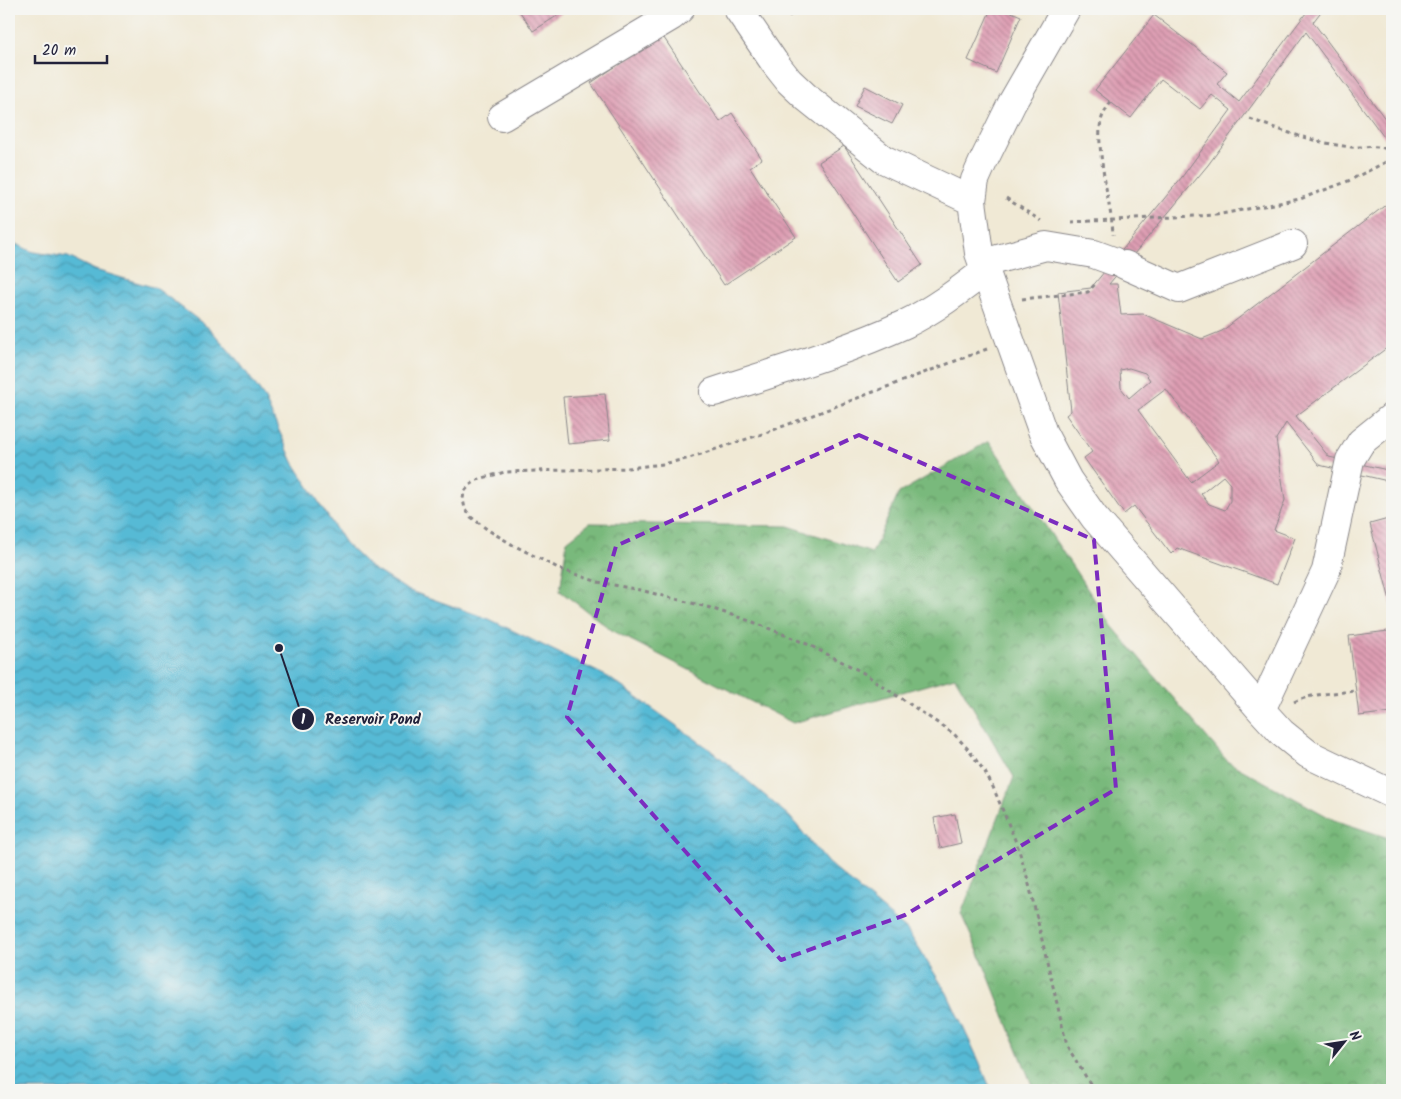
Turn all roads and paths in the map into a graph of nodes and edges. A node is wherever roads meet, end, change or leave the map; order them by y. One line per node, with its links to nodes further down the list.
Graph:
1 (680, 9): 5 (lane)
2 (738, 9): 10 (lane)
3 (1066, 9): 10 (lane)
4 (1111, 102): 11 (path)
5 (502, 117)
6 (1250, 119): 7 (path)
7 (1392, 153)
8 (1392, 159): 11 (path)
9 (1006, 198): 13 (path)
10 (972, 201): 16 (lane)
11 (1112, 220): 12 (path)
12 (1065, 223)
13 (1038, 227)
14 (1293, 244): 15 (lane)
15 (1119, 263): 16 (lane); 17 (path)
16 (984, 267): 18 (lane); 19 (lane)
17 (1014, 300)
18 (1010, 340): 22 (lane); 24 (path)
19 (714, 392)
20 (1392, 417): 22 (lane)
21 (1356, 691): 22 (path)
22 (1274, 708): 23 (lane)
23 (1392, 794)
24 (1094, 1090)

